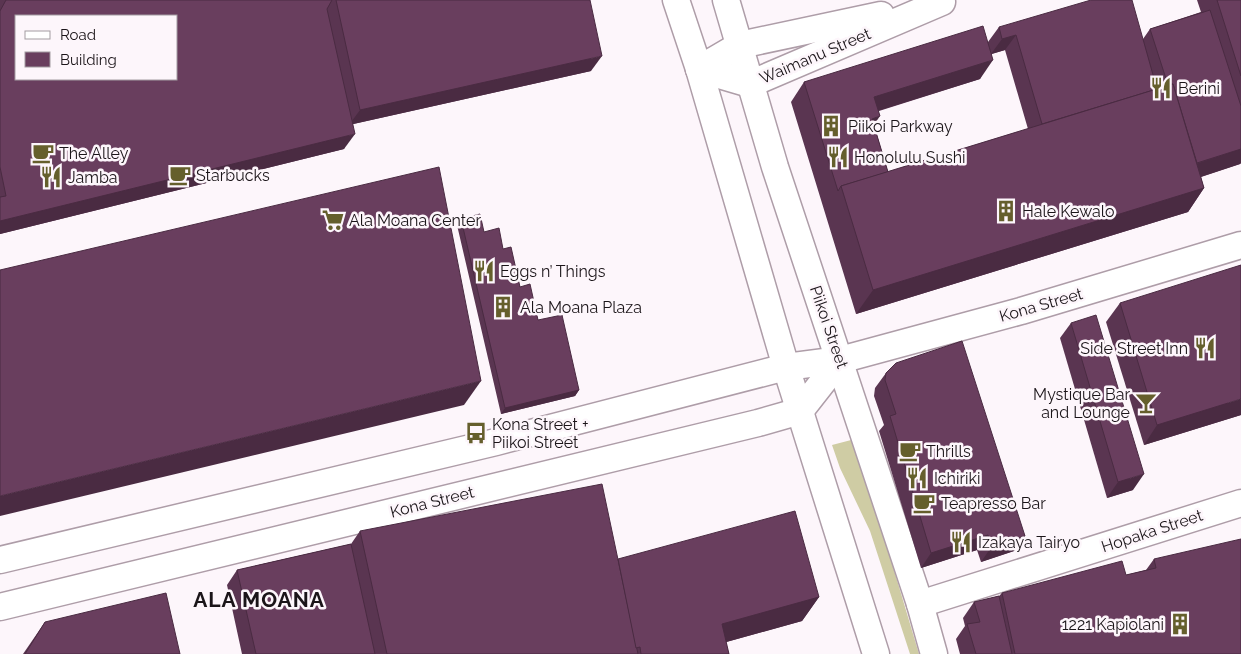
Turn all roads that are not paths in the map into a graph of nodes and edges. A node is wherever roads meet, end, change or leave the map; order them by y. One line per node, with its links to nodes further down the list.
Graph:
1 (676, 0): 5 (street)
2 (726, 0): 4 (street, Piikoi Street)
3 (945, 1): 4 (street, Waimanu Street); 6 (street, Waimanu Street)
4 (740, 45): 5 (street, Waimanu Street); 6 (street, Piikoi Street)
5 (699, 69): 6 (street, Waimanu Street); 9 (street)
6 (750, 84): 8 (street, Piikoi Street)
7 (1241, 245): 8 (street, Kona Street)
8 (840, 360): 9 (street, Kona Street); 10 (street); 13 (street, Piikoi Street)
9 (786, 367): 10 (street); 12 (street, Kona Street)
10 (800, 411): 14 (street, Kona Street); 15 (street)
11 (1241, 503): 13 (street, Hopaka Street)
12 (0, 560)
13 (920, 604): 16 (street, Piikoi Street)
14 (0, 606)
15 (876, 654)
16 (934, 654)

